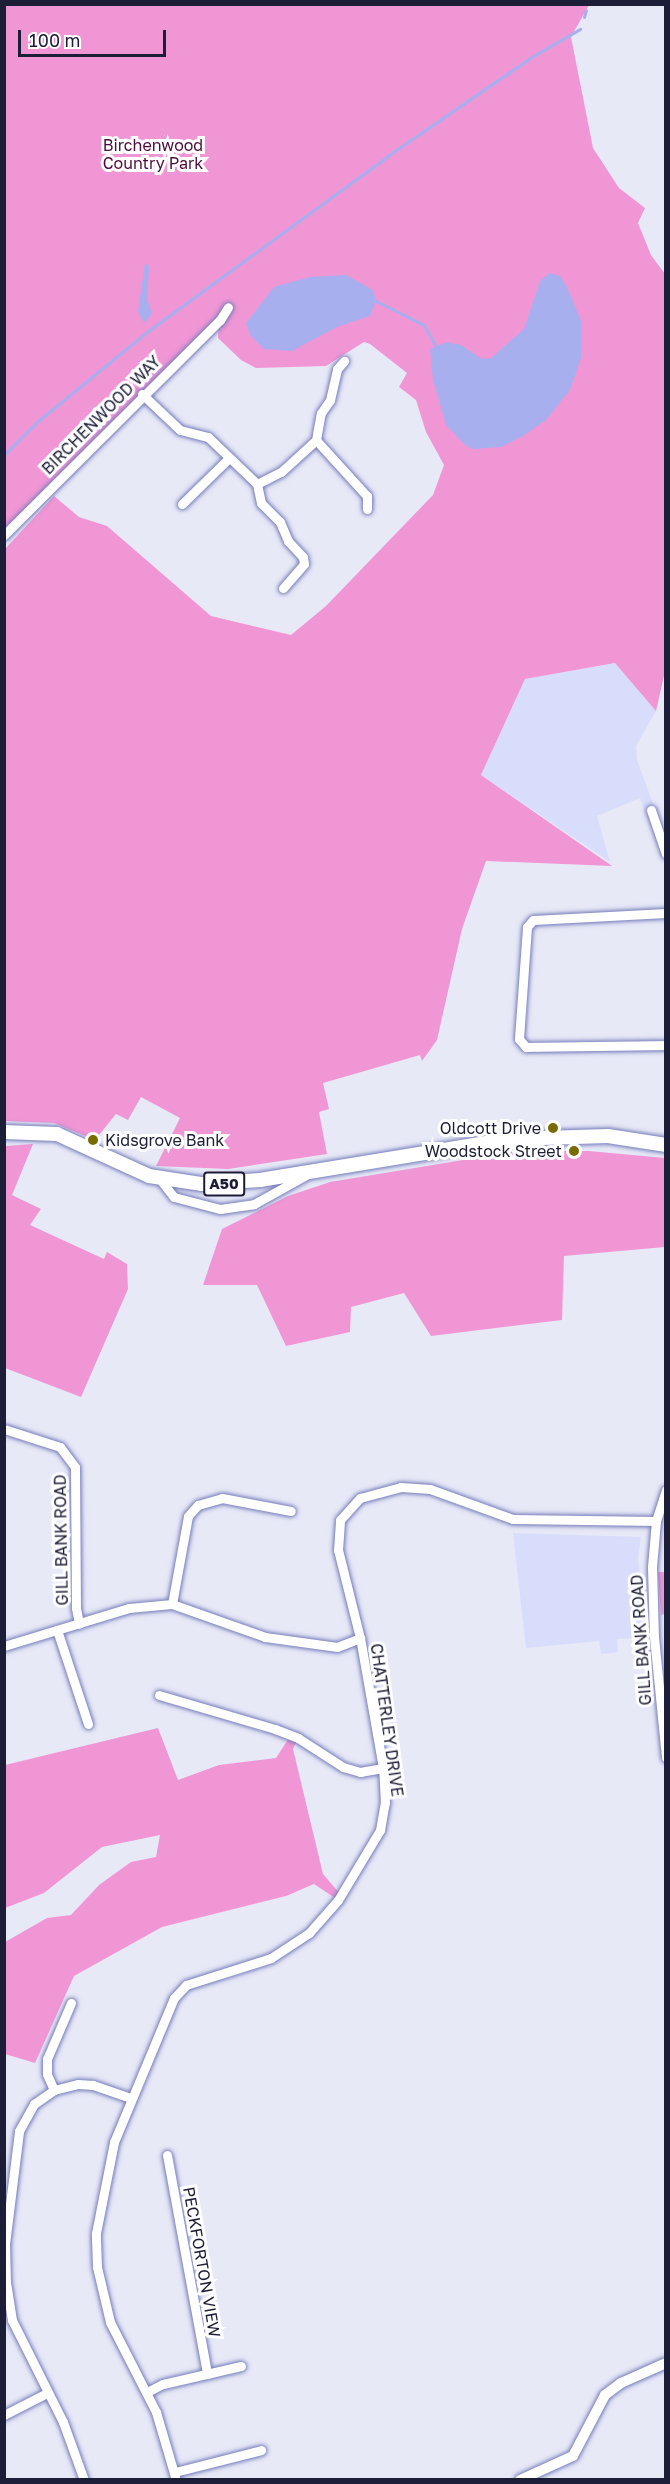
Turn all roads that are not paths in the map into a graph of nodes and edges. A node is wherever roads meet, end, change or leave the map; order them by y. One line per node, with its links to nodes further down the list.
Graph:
1 (228, 307): 2 (street, BIRCHENWOOD WAY)
2 (221, 317): 3 (street); 5 (street, BIRCHENWOOD WAY)
3 (229, 325)
4 (344, 361): 6 (street)
5 (142, 394): 7 (street); 11 (street, BIRCHENWOOD WAY)
6 (316, 440): 8 (street); 10 (street)
7 (228, 459): 8 (street); 9 (street)
8 (256, 484): 12 (street)
9 (182, 504)
10 (367, 509)
11 (4, 535)
12 (283, 588)
13 (651, 810): 14 (street)
14 (666, 854)
15 (666, 913): 16 (street)
16 (666, 1045)
17 (4, 1132): 20 (main road, A50)
18 (666, 1145): 19 (main road, A50)
19 (313, 1171): 20 (main road, A50); 20 (street)
20 (159, 1178)
21 (4, 1429): 26 (street, GILL BANK ROAD)
22 (666, 1491): 24 (street)
23 (291, 1511): 25 (street)
24 (656, 1521): 28 (street, CHATTERLEY DRIVE); 32 (street, GILL BANK ROAD)
25 (172, 1604): 26 (street); 28 (street)
26 (80, 1624): 27 (street)
27 (57, 1630): 29 (street); 31 (street)
28 (360, 1638): 33 (street, CHATTERLEY DRIVE)
29 (4, 1646)
30 (159, 1695): 33 (street)
31 (88, 1724)
32 (666, 1757)
33 (383, 1768): 36 (street, CHATTERLEY DRIVE)
34 (71, 2002): 35 (street)
35 (54, 2090): 36 (street); 38 (street)
36 (130, 2098): 45 (street, CHATTERLEY DRIVE)
37 (4, 2153): 38 (street)
38 (16, 2154): 40 (street)
39 (167, 2155): 44 (street, PECKFORTON VIEW)
40 (5, 2244): 41 (street)
41 (8, 2322): 46 (street)
42 (666, 2363): 51 (street)
43 (241, 2366): 44 (street)
44 (207, 2374): 45 (street)
45 (147, 2392): 49 (street, CHATTERLEY DRIVE)
46 (47, 2393): 47 (street); 50 (street)
47 (4, 2415)
48 (261, 2450): 49 (street)
49 (175, 2476)
50 (84, 2480)
51 (520, 2480)

